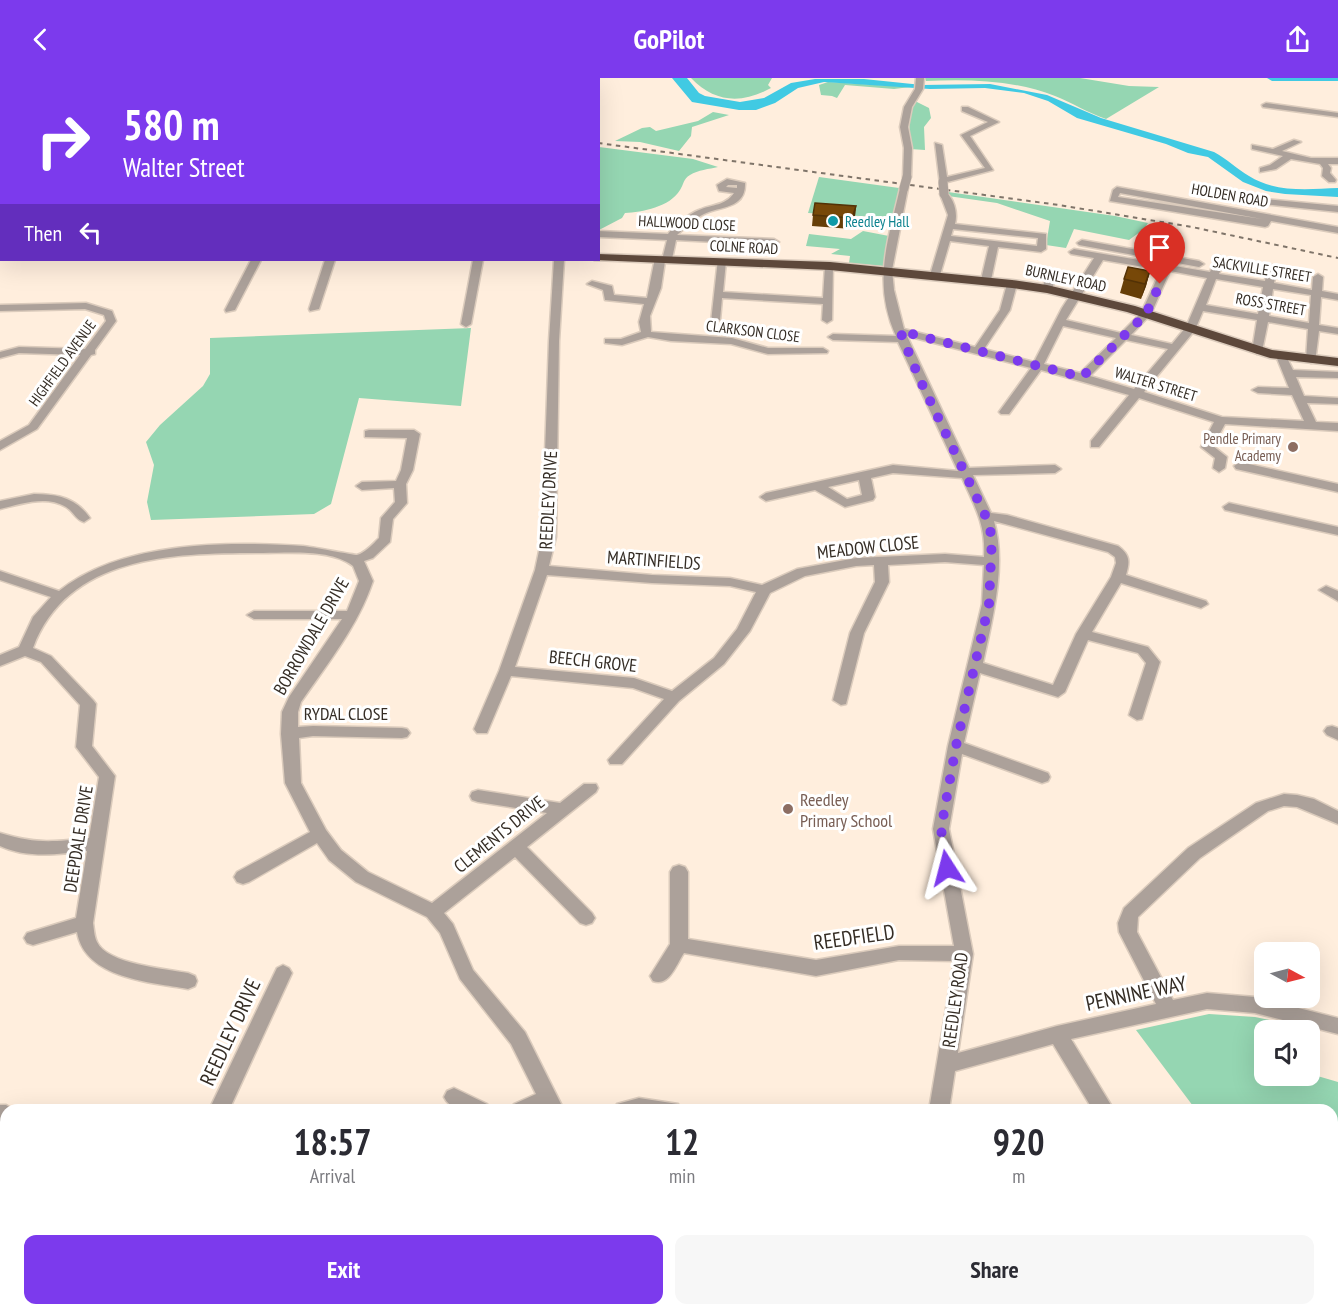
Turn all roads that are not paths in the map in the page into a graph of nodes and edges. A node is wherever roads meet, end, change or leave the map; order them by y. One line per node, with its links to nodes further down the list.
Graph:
1 (920, 84): 44 (street, REEDLEY ROAD, bridge)
2 (1266, 105): 4 (street)
3 (965, 109): 16 (street)
4 (1295, 109): 5 (street); 6 (street)
5 (1338, 115)
6 (1298, 120)
7 (1297, 142): 10 (street)
8 (938, 145): 16 (street)
9 (1256, 147): 10 (street)
10 (1275, 151): 11 (street)
11 (1289, 156): 13 (street); 14 (street)
12 (1338, 160): 13 (street)
13 (1323, 162): 15 (street)
14 (1263, 170)
15 (1332, 180)
16 (943, 182): 23 (street, bridge)
17 (1117, 190): 24 (street, HOLDEN ROAD)
18 (740, 191): 26 (street)
19 (1265, 202): 20 (street)
20 (1298, 205): 21 (street); 22 (street)
21 (1338, 209)
22 (1301, 218)
23 (950, 226): 27 (street); 30 (street)
24 (1338, 230)
25 (600, 234): 26 (street, HALLWOOD CLOSE)
26 (671, 237): 28 (street, HALLWOOD CLOSE); 35 (street)
27 (945, 238): 30 (street); 45 (street)
28 (774, 242)
29 (1082, 243): 32 (street)
30 (994, 244): 48 (street)
31 (1074, 252): 34 (street, SACKVILLE STREET)
32 (1132, 252): 34 (street, SACKVILLE STREET); 42 (street); 43 (street, SACKVILLE STREET)
33 (600, 257): 35 (highway, COLNE ROAD)
34 (1100, 257): 53 (street)
35 (663, 259): 40 (highway, COLNE ROAD); 55 (street)
36 (255, 261): 60 (street)
37 (330, 261): 59 (street)
38 (478, 261): 66 (street)
39 (559, 261): 117 (street, REEDLEY DRIVE)
40 (721, 261): 41 (highway, COLNE ROAD); 52 (street)
41 (830, 266): 44 (highway, COLNE ROAD); 56 (street)
42 (1217, 267): 43 (street, SACKVILLE STREET); 46 (street, SACKVILLE STREET); 57 (street)
43 (1166, 269): 61 (street)
44 (888, 270): 45 (highway, BURNLEY ROAD); 71 (street, REEDLEY ROAD)
45 (935, 275): 48 (highway, BURNLEY ROAD)
46 (1270, 277): 51 (street, SACKVILLE STREET); 62 (street)
47 (1318, 277): 51 (street)
48 (986, 280): 50 (highway, BURNLEY ROAD)
49 (592, 284): 55 (street)
50 (1012, 284): 53 (highway, BURNLEY ROAD); 77 (street)
51 (1317, 294): 54 (street, SACKVILLE STREET); 67 (street)
52 (718, 295): 56 (street); 63 (street)
53 (1075, 295): 61 (highway, BURNLEY ROAD); 65 (street)
54 (1338, 297)
55 (650, 301): 70 (street)
56 (828, 301): 64 (street)
57 (1200, 307): 62 (street, ROSS STREET); 68 (street)
58 (0, 308): 79 (street, HIGHFIELD AVENUE)
59 (314, 309)
60 (230, 310)
61 (1146, 314): 68 (highway, BURNLEY ROAD); 72 (street)
62 (1263, 318): 67 (street, ROSS STREET); 78 (street)
63 (715, 320)
64 (827, 320)
65 (1060, 322): 72 (street); 84 (street)
66 (466, 324)
67 (1314, 327): 69 (street, ROSS STREET); 82 (street)
68 (1191, 328): 75 (street); 78 (highway, BURNLEY ROAD)
69 (1338, 331)
70 (647, 334): 74 (street, CLARKSON CLOSE); 76 (street, CLARKSON CLOSE)
71 (901, 335): 73 (street, WALTER STREET); 77 (street, WALTER STREET); 102 (street, REEDLEY ROAD)
72 (1125, 335): 75 (street); 87 (street)
73 (832, 337)
74 (609, 341)
75 (1176, 348): 89 (street)
76 (823, 351)
77 (977, 351): 84 (street, WALTER STREET)
78 (1257, 351): 81 (highway, BURNLEY ROAD)
79 (90, 352): 80 (street); 98 (street, HIGHFIELD AVENUE)
80 (0, 355)
81 (1281, 356): 82 (highway, BURNLEY ROAD); 85 (street)
82 (1311, 360): 83 (highway, BURNLEY ROAD)
83 (1338, 362)
84 (1037, 367): 87 (street, WALTER STREET); 92 (street)
85 (1288, 373): 86 (street); 90 (street)
86 (1338, 375)
87 (1082, 377): 89 (street, WALTER STREET)
88 (1258, 390): 90 (street)
89 (1138, 393): 93 (street, WALTER STREET); 97 (street)
90 (1299, 396): 91 (street); 94 (street)
91 (1338, 401)
92 (1005, 412)
93 (1221, 420): 94 (street, WALTER STREET); 100 (street)
94 (1311, 425): 95 (street, WALTER STREET)
95 (1338, 427)
96 (369, 434): 104 (street)
97 (1095, 444)
98 (0, 446)
99 (1240, 466): 107 (street)
100 (1219, 468)
101 (1055, 469): 102 (street)
102 (966, 473): 103 (street); 111 (street, REEDLEY ROAD)
103 (864, 476): 106 (street); 106 (street)
104 (400, 484): 105 (street); 114 (street)
105 (362, 486)
106 (818, 486): 108 (street)
107 (1338, 488)
108 (766, 497)
109 (0, 505): 112 (street)
110 (1229, 507): 113 (street)
111 (986, 517): 116 (street, REEDLEY ROAD); 119 (street)
112 (84, 518)
113 (1338, 531)
114 (356, 560): 121 (street, BORROWDALE DRIVE); 124 (street, BORROWDALE DRIVE)
115 (880, 561): 116 (street, MEADOW CLOSE); 120 (street, MEADOW CLOSE); 131 (street)
116 (991, 562): 128 (street, REEDLEY ROAD)
117 (542, 570): 120 (street, MARTINFIELDS); 129 (street, REEDLEY DRIVE)
118 (0, 575): 121 (street)
119 (1118, 577): 122 (street); 125 (street)
120 (764, 590): 130 (street)
121 (61, 596): 126 (street)
122 (1201, 604)
123 (254, 615): 124 (street)
124 (350, 615): 135 (street, BORROWDALE DRIVE)
125 (1083, 634): 128 (street); 132 (street)
126 (25, 650): 127 (street); 145 (street, DEEPDALE DRIVE)
127 (0, 661)
128 (975, 666): 136 (street, REEDLEY ROAD)
129 (506, 671): 130 (street, BEECH GROVE); 133 (street, REEDLEY DRIVE)
130 (674, 697): 137 (street)
131 (841, 700)
132 (1137, 715)
133 (482, 729)
134 (402, 733): 135 (street, RYDAL CLOSE)
135 (289, 734): 143 (street, BORROWDALE DRIVE)
136 (956, 746): 138 (street); 154 (street, REEDLEY ROAD)
137 (616, 760)
138 (1042, 777)
139 (590, 788): 141 (street, CLEMENTS DRIVE)
140 (478, 796): 141 (street)
141 (562, 809): 146 (street, CLEMENTS DRIVE)
142 (1338, 818): 158 (street)
143 (320, 834): 148 (street); 149 (street, BORROWDALE DRIVE)
144 (0, 839): 145 (street)
145 (98, 844): 151 (street, DEEPDALE DRIVE)
146 (516, 847): 149 (street, CLEMENTS DRIVE); 150 (street)
147 (679, 872): 153 (street)
148 (243, 878)
149 (434, 912): 165 (street)
150 (586, 918)
151 (84, 923): 152 (street); 157 (street, DEEPDALE DRIVE)
152 (33, 938)
153 (679, 945): 154 (street, REEDFIELD); 156 (street)
154 (964, 954): 161 (street, REEDLEY ROAD)
155 (283, 973): 163 (street, REEDLEY DRIVE)
156 (659, 976)
157 (188, 981)
158 (1168, 1009): 159 (street, PENNINE WAY); 160 (street, PENNINE WAY)
159 (1338, 1026)
160 (1058, 1034): 161 (street, PENNINE WAY); 167 (street)
161 (946, 1065): 166 (street, REEDLEY ROAD)
162 (454, 1097): 164 (street)
163 (222, 1104)
164 (468, 1104)
165 (551, 1104)
166 (940, 1104)
167 (1100, 1104)

